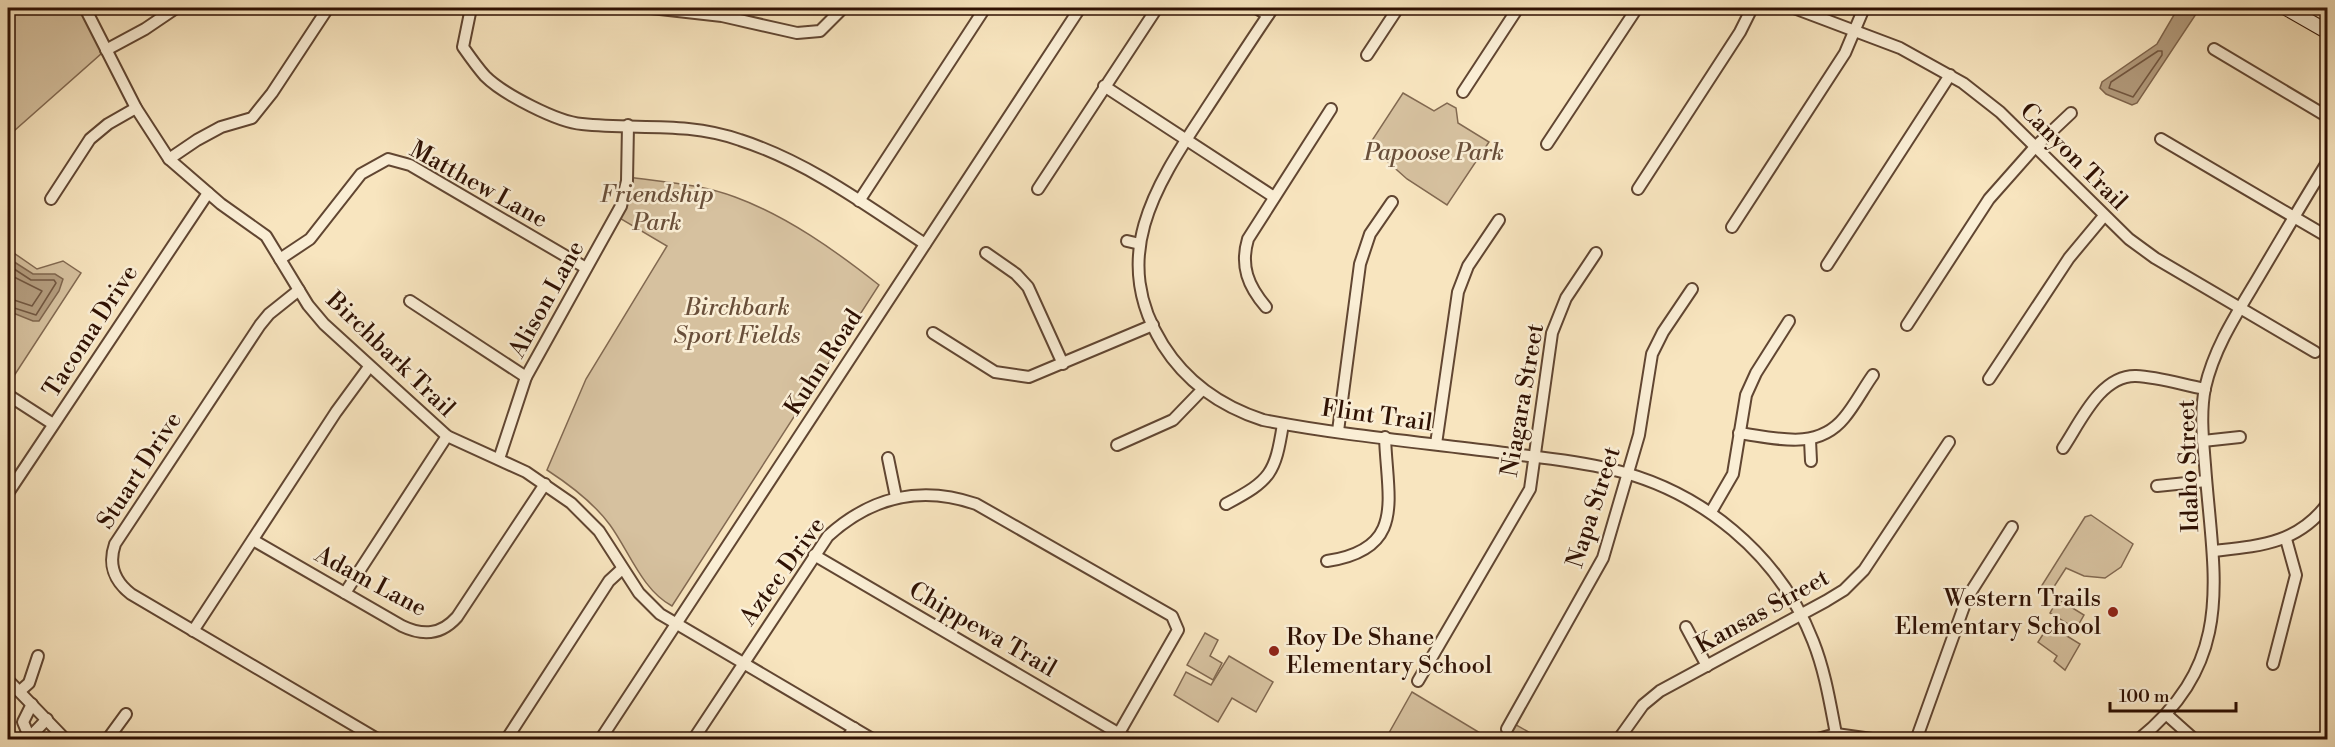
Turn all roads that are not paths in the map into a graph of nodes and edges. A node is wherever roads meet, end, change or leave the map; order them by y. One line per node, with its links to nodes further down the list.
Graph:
1 (85, 8): 21 (street, Birchbark Trail)
2 (176, 8): 21 (street)
3 (328, 8): 36 (street)
4 (471, 8): 31 (street)
5 (651, 8): 6 (street)
6 (843, 8)
7 (983, 8): 43 (street)
8 (1080, 8): 51 (street, Kuhn Road)
9 (1157, 8): 25 (street)
10 (1256, 8): 18 (street)
11 (1398, 8): 23 (street)
12 (1518, 8): 26 (street)
13 (1637, 8): 34 (street)
14 (1752, 8): 39 (street)
15 (1794, 8): 19 (street, Canyon Trail)
16 (1864, 8): 19 (street)
17 (2286, 8): 20 (street)
18 (1270, 11): 33 (street, Flint Trail)
19 (1855, 31): 24 (street, Canyon Trail); 48 (street)
20 (2328, 32)
21 (106, 50): 27 (street, Birchbark Trail)
22 (2214, 50): 30 (street)
23 (1367, 56)
24 (1950, 75): 35 (street, Canyon Trail); 56 (street)
25 (1104, 86): 33 (street); 38 (street)
26 (1463, 92)
27 (136, 108): 36 (street, Birchbark Trail); 42 (street)
28 (1331, 110): 41 (street)
29 (2071, 113): 35 (street)
30 (2328, 117)
31 (628, 125): 43 (street); 57 (street, Alison Lane)
32 (2161, 139): 46 (street)
33 (1186, 140): 41 (street); 52 (street, Flint Trail)
34 (1547, 144)
35 (2035, 147): 45 (street, Canyon Trail); 65 (street)
36 (169, 159): 40 (street, Birchbark Trail)
37 (2328, 161): 46 (street, Idaho Street)
38 (1038, 189)
39 (1638, 189)
40 (208, 193): 55 (street, Birchbark Trail); 76 (street, Tacoma Drive)
41 (1274, 197): 61 (street)
42 (51, 199)
43 (859, 201): 51 (street)
44 (1392, 202): 78 (street)
45 (2104, 216): 62 (street, Canyon Trail); 72 (street)
46 (2294, 218): 49 (street); 62 (street, Idaho Street)
47 (1499, 220): 86 (street)
48 (1732, 227)
49 (2328, 237)
50 (1127, 241): 52 (street)
51 (925, 244): 111 (street, Kuhn Road)
52 (1140, 244): 64 (street, Flint Trail)
53 (986, 253): 68 (street)
54 (1596, 253): 89 (street, Niagara Street)
55 (280, 259): 57 (street, Matthew Lane); 59 (street, Birchbark Trail)
56 (1827, 265)
57 (586, 268): 71 (street, Alison Lane)
58 (1692, 289): 93 (street, Napa Street)
59 (299, 291): 69 (street, Birchbark Trail); 113 (street, Stuart Drive)
60 (410, 301): 71 (street)
61 (1266, 307)
62 (2240, 308): 67 (street, Canyon Trail); 73 (street, Idaho Street)
63 (1789, 321): 79 (street)
64 (1153, 325): 68 (street); 74 (street, Flint Trail)
65 (1907, 325)
66 (933, 333): 68 (street)
67 (2315, 352)
68 (1063, 364)
69 (369, 367): 80 (street, Birchbark Trail); 104 (street)
70 (1873, 375): 83 (street)
71 (526, 377): 91 (street, Alison Lane)
72 (1989, 379)
73 (2205, 389): 84 (street, Idaho Street); 88 (street)
74 (1202, 390): 77 (street, Flint Trail); 87 (street)
75 (8, 395): 76 (street)
76 (53, 424): 97 (street, Tacoma Drive)
77 (1283, 424): 78 (street, Flint Trail); 100 (street)
78 (1338, 431): 81 (street, Flint Trail)
79 (1739, 433): 83 (street); 101 (street)
80 (447, 436): 91 (street, Birchbark Trail); 109 (street)
81 (1385, 437): 86 (street, Flint Trail); 107 (street)
82 (2240, 437): 84 (street)
83 (1810, 440): 92 (street)
84 (2203, 441): 94 (street, Idaho Street)
85 (1948, 442): 110 (street, Kansas Street)
86 (1436, 444): 89 (street, Flint Trail)
87 (1117, 446)
88 (2063, 448)
89 (1535, 457): 93 (street, Flint Trail); 119 (street, Niagara Street)
90 (888, 458): 98 (street)
91 (499, 459): 95 (street, Birchbark Trail)
92 (1811, 461)
93 (1629, 474): 101 (street, Flint Trail); 126 (street, Napa Street)
94 (2206, 481): 96 (street); 105 (street, Idaho Street)
95 (544, 484): 108 (street, Birchbark Trail); 109 (street, Adam Lane)
96 (2157, 486)
97 (8, 493)
98 (896, 497): 106 (street, Aztec Drive); 127 (street, Aztec Drive)
99 (2328, 503): 103 (street)
100 (1226, 504)
101 (1711, 512): 110 (street, Flint Trail)
102 (2012, 527): 143 (street)
103 (2286, 539): 105 (street); 116 (street)
104 (253, 540): 109 (street, Adam Lane); 113 (street)
105 (2213, 551): 123 (street, Idaho Street)
106 (814, 555): 115 (street, Aztec Drive); 127 (street, Chippewa Trail)
107 (1327, 561)
108 (622, 568): 111 (street, Birchbark Trail); 134 (street)
109 (345, 593)
110 (1800, 615): 117 (street, Kansas Street); 128 (street, Flint Trail)
111 (676, 625): 115 (street, Birchbark Trail); 135 (street, Kuhn Road)
112 (1686, 627): 117 (street)
113 (193, 631): 133 (street, Stuart Drive)
114 (38, 656): 120 (street)
115 (743, 663): 125 (street, Birchbark Trail); 136 (street, Aztec Drive)
116 (2273, 664)
117 (1707, 666): 140 (street, Kansas Street)
118 (8, 680): 120 (street)
119 (1418, 681)
120 (20, 691): 121 (street)
121 (33, 704): 124 (street); 129 (street)
122 (126, 714): 132 (street)
123 (2167, 715): 144 (street, Idaho Street); 145 (street)
124 (47, 719): 129 (street); 131 (street)
125 (854, 728): 137 (street); 138 (street, Birchbark Trail)
126 (1507, 729)
127 (1119, 733): 139 (street, Chippewa Trail)
128 (1836, 734): 130 (street); 141 (street)
129 (28, 738)
130 (1865, 738): 142 (street)
131 (66, 740)
132 (107, 740)
133 (379, 740)
134 (506, 740)
135 (600, 740)
136 (693, 740)
137 (846, 740)
138 (874, 740)
139 (1130, 740)
140 (1618, 740)
141 (1814, 740)
142 (1879, 740)
143 (1916, 740)
144 (2138, 740)
145 (2195, 740)

